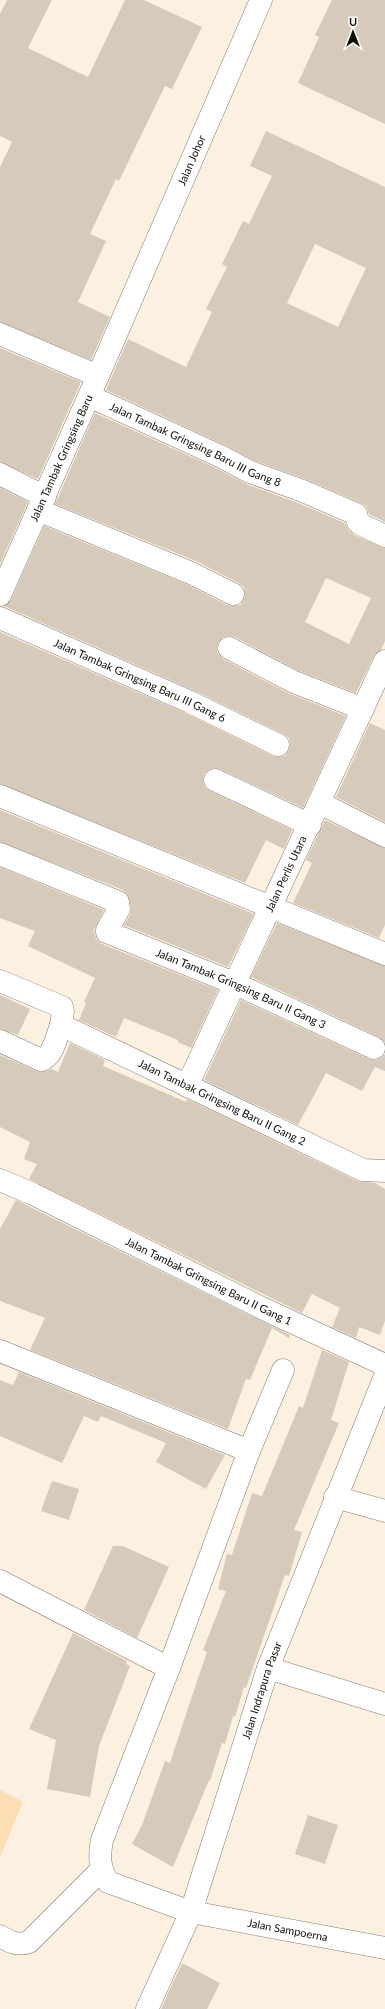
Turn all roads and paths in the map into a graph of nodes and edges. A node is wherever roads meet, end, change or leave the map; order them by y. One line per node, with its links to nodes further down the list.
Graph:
1 (261, 0): 2 (street, Jalan Johor)
2 (122, 320): 4 (street, Jalan Tambak Gringsing Baru)
3 (0, 334): 4 (street)
4 (98, 376): 5 (street, Jalan Tambak Gringsing Baru)
5 (89, 396): 7 (street, Jalan Tambak Gringsing Baru); 8 (street, Jalan Tambak Gringsing Baru III Gang 8)
6 (0, 474): 7 (street)
7 (42, 504): 9 (street); 10 (street, Jalan Tambak Gringsing Baru)
8 (385, 536)
9 (233, 594)
10 (0, 595)
11 (0, 618): 15 (street, Jalan Tambak Gringsing Baru III Gang 6)
12 (229, 648): 14 (street)
13 (385, 661): 14 (street, Jalan Perlis Utara)
14 (373, 702): 18 (street, Jalan Perlis Utara)
15 (278, 745)
16 (215, 780): 19 (street)
17 (0, 796): 22 (street)
18 (320, 803): 19 (street, Jalan Perlis Utara); 20 (street)
19 (310, 825): 22 (street, Jalan Perlis Utara)
20 (385, 836)
21 (0, 854): 25 (street, Jalan Tambak Gringsing Baru II Gang 3)
22 (271, 907): 23 (street); 25 (street, Jalan Perlis Utara)
23 (385, 954)
24 (0, 981): 26 (street, Jalan Tambak Gringsing Baru II Gang 2)
25 (236, 984): 28 (street, Jalan Tambak Gringsing Baru II Gang 3); 29 (street, Jalan Perlis Utara)
26 (60, 1015): 27 (street); 29 (street, Jalan Tambak Gringsing Baru II Gang 2)
27 (0, 1041)
28 (374, 1048)
29 (187, 1086): 30 (street, Jalan Tambak Gringsing Baru II Gang 2)
30 (385, 1172)
31 (0, 1180): 33 (street, Jalan Tambak Gringsing Baru II Gang 1)
32 (0, 1351): 36 (street)
33 (385, 1365)
34 (283, 1370): 36 (street)
35 (385, 1376): 37 (street, Jalan Indrapura Pasar)
36 (249, 1450): 40 (street)
37 (335, 1497): 38 (street); 41 (street, Jalan Indrapura Pasar)
38 (385, 1511)
39 (0, 1581): 40 (street)
40 (169, 1668): 43 (street)
41 (268, 1668): 42 (street); 44 (street, Jalan Indrapura Pasar)
42 (385, 1704)
43 (101, 1870): 44 (street, Jalan Sampoerna); 45 (street)
44 (191, 1912): 46 (street, Jalan Sampoerna); 47 (street, Jalan Indrapura Pasar)
45 (0, 1936)
46 (385, 1948)
47 (147, 2009)

